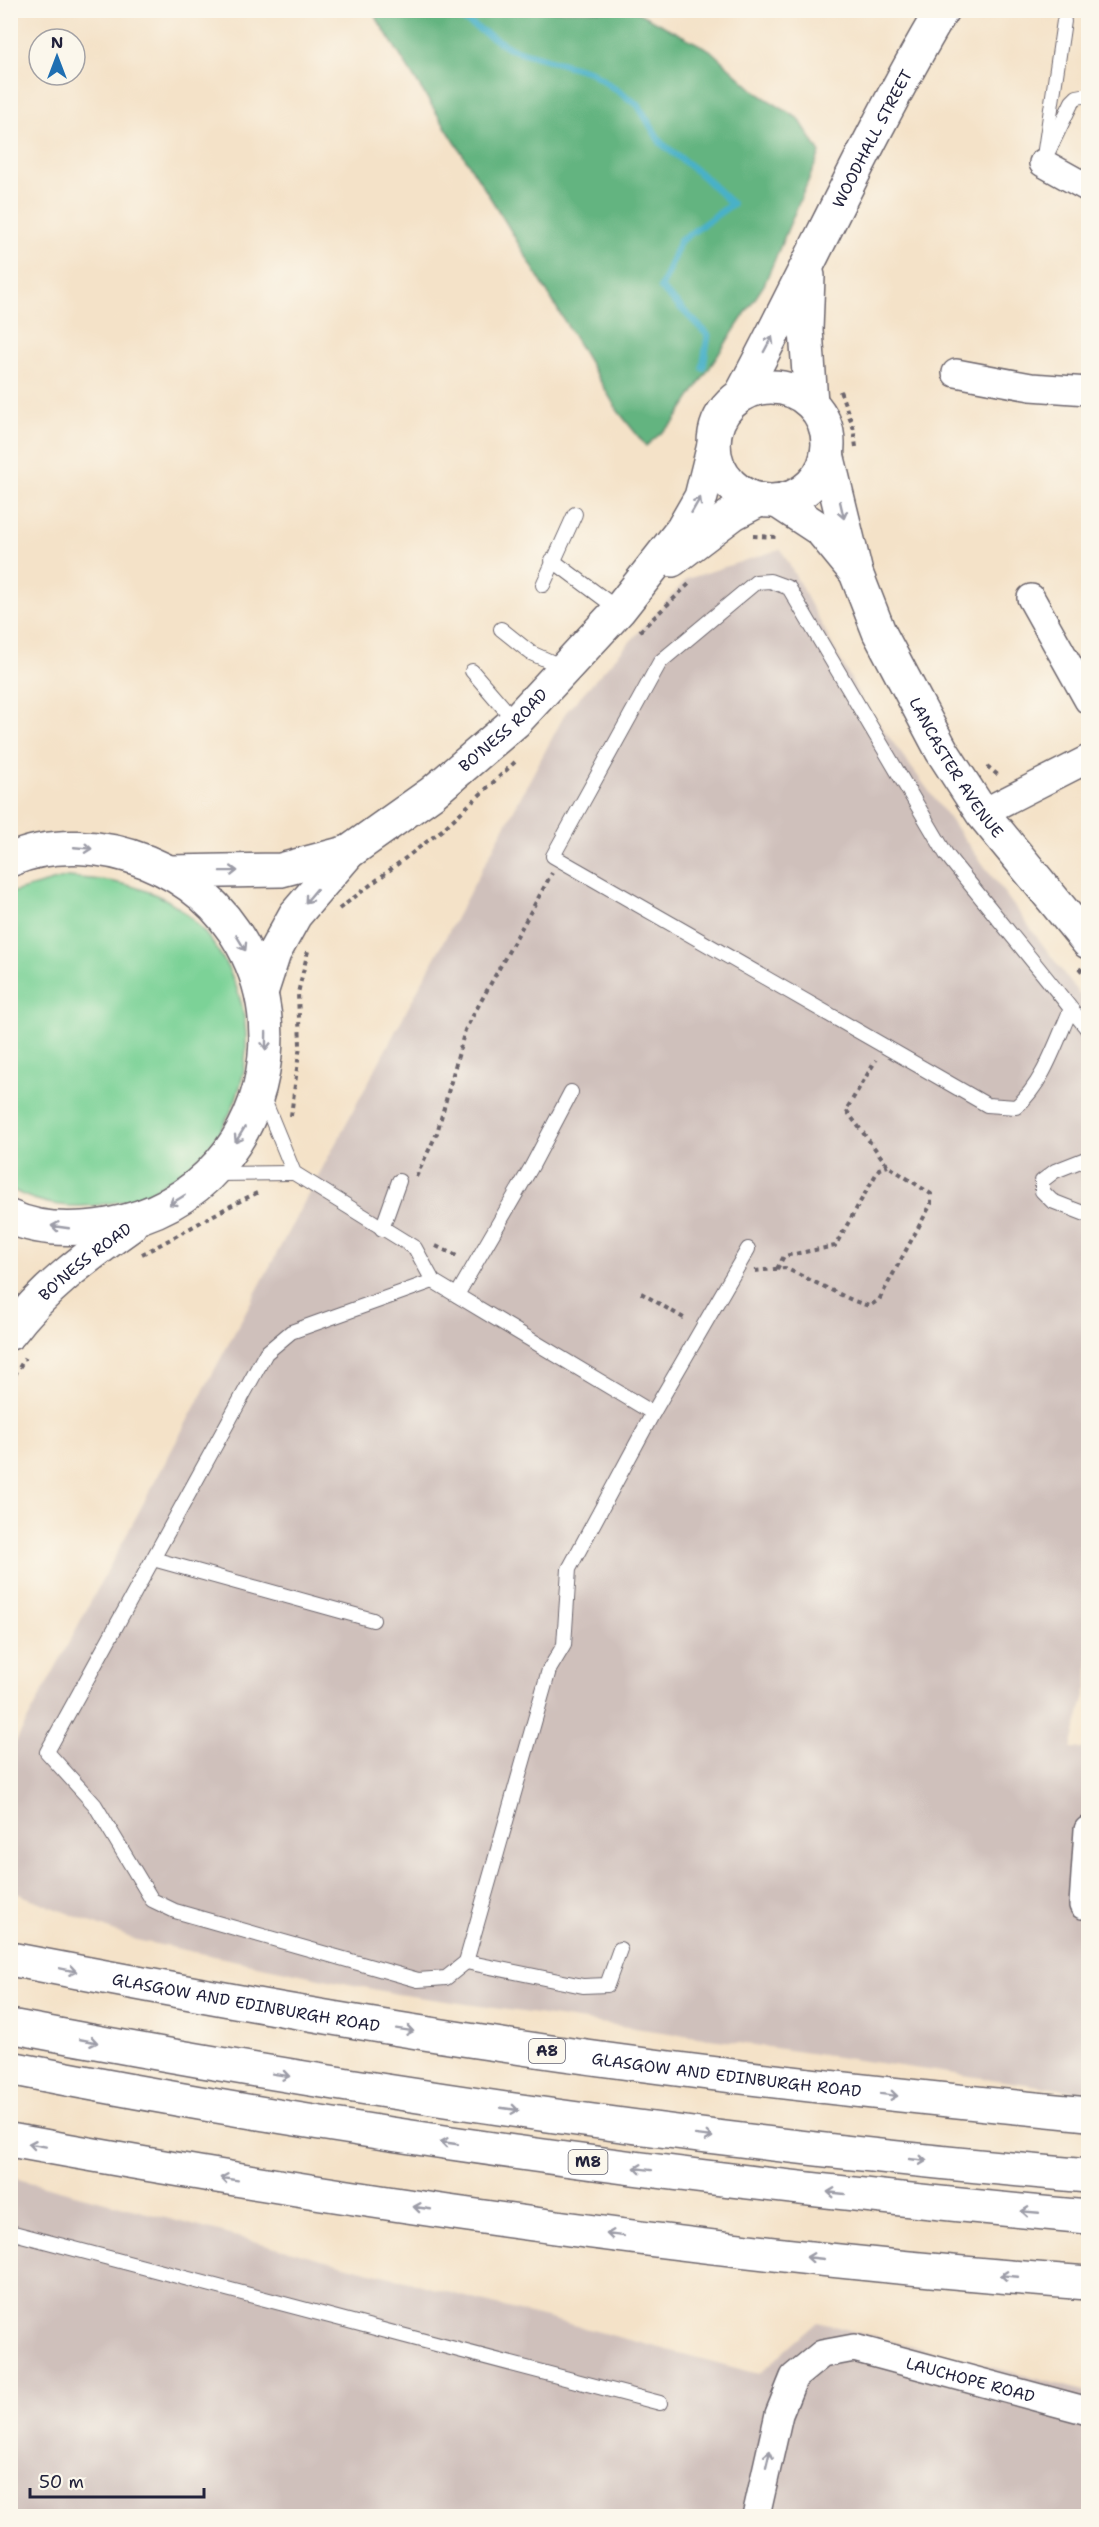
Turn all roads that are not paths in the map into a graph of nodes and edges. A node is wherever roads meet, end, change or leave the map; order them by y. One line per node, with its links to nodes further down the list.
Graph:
1 (942, 10): 6 (main road, WOODHALL STREET)
2 (1064, 21): 4 (lane)
3 (1089, 95): 4 (lane)
4 (1043, 163): 5 (street)
5 (1089, 188)
6 (808, 268): 9 (main road, WOODHALL STREET, one-way to 6); 10 (main road, WOODHALL STREET)
7 (956, 373): 8 (street)
8 (1089, 390)
9 (741, 395): 10 (main road); 11 (main road)
10 (825, 395): 12 (main road)
11 (714, 445): 13 (main road); 19 (main road, BO'NESS ROAD, one-way to 11)
12 (842, 456): 13 (main road); 16 (main road, LANCASTER AVENUE, one-way to 16)
13 (768, 500): 16 (main road, LANCASTER AVENUE); 19 (main road, BO'NESS ROAD)
14 (575, 514): 15 (lane)
15 (552, 560): 17 (lane); 19 (lane)
16 (856, 573): 26 (main road, LANCASTER AVENUE)
17 (543, 585)
18 (1031, 598): 23 (street)
19 (632, 610): 21 (main road, BO'NESS ROAD)
20 (501, 629): 21 (lane)
21 (565, 668): 24 (main road, BO'NESS ROAD)
22 (472, 671): 24 (lane)
23 (1089, 700)
24 (515, 722): 27 (main road, BO'NESS ROAD)
25 (1089, 759): 26 (street)
26 (982, 813): 30 (main road, LANCASTER AVENUE)
27 (349, 852): 29 (main road, BO'NESS ROAD, one-way to 27); 31 (main road, BO'NESS ROAD, one-way to 31)
28 (15, 853): 29 (main road, one-way to 29)
29 (171, 872): 31 (main road, one-way to 31)
30 (1083, 954)
31 (262, 990): 34 (main road, one-way to 34)
32 (1071, 1009): 32 (lane); 33 (lane)
33 (1089, 1030)
34 (260, 1092): 37 (lane); 38 (main road, one-way to 38)
35 (571, 1092): 46 (lane)
36 (1089, 1158): 40 (lane)
37 (294, 1173): 38 (lane); 43 (lane)
38 (211, 1174): 42 (main road, one-way to 42)
39 (405, 1183): 43 (lane)
40 (1089, 1215)
41 (10, 1217): 42 (main road, one-way to 41)
42 (138, 1220): 47 (main road, BO'NESS ROAD)
43 (382, 1229): 45 (lane)
44 (748, 1249): 48 (lane)
45 (433, 1281): 46 (lane); 49 (lane)
46 (457, 1295): 48 (lane)
47 (18, 1344)
48 (652, 1413): 55 (lane)
49 (153, 1559): 50 (lane); 55 (lane)
50 (373, 1620)
51 (1089, 1830): 52 (street)
52 (1083, 1905)
53 (620, 1949): 55 (lane)
54 (10, 1959): 58 (main road, GLASGOW AND EDINBURGH ROAD / A8, one-way to 58)
55 (466, 1962)
56 (10, 2026): 60 (main road, one-way to 60)
57 (10, 2068): 61 (main road, M8, one-way to 57)
58 (1089, 2114)
59 (10, 2140): 63 (main road, one-way to 59)
60 (1089, 2176)
61 (1089, 2217)
62 (10, 2232): 64 (lane)
63 (1089, 2283)
64 (660, 2403)
65 (1089, 2411): 66 (street, LAUCHOPE ROAD, one-way to 65)
66 (756, 2517)

